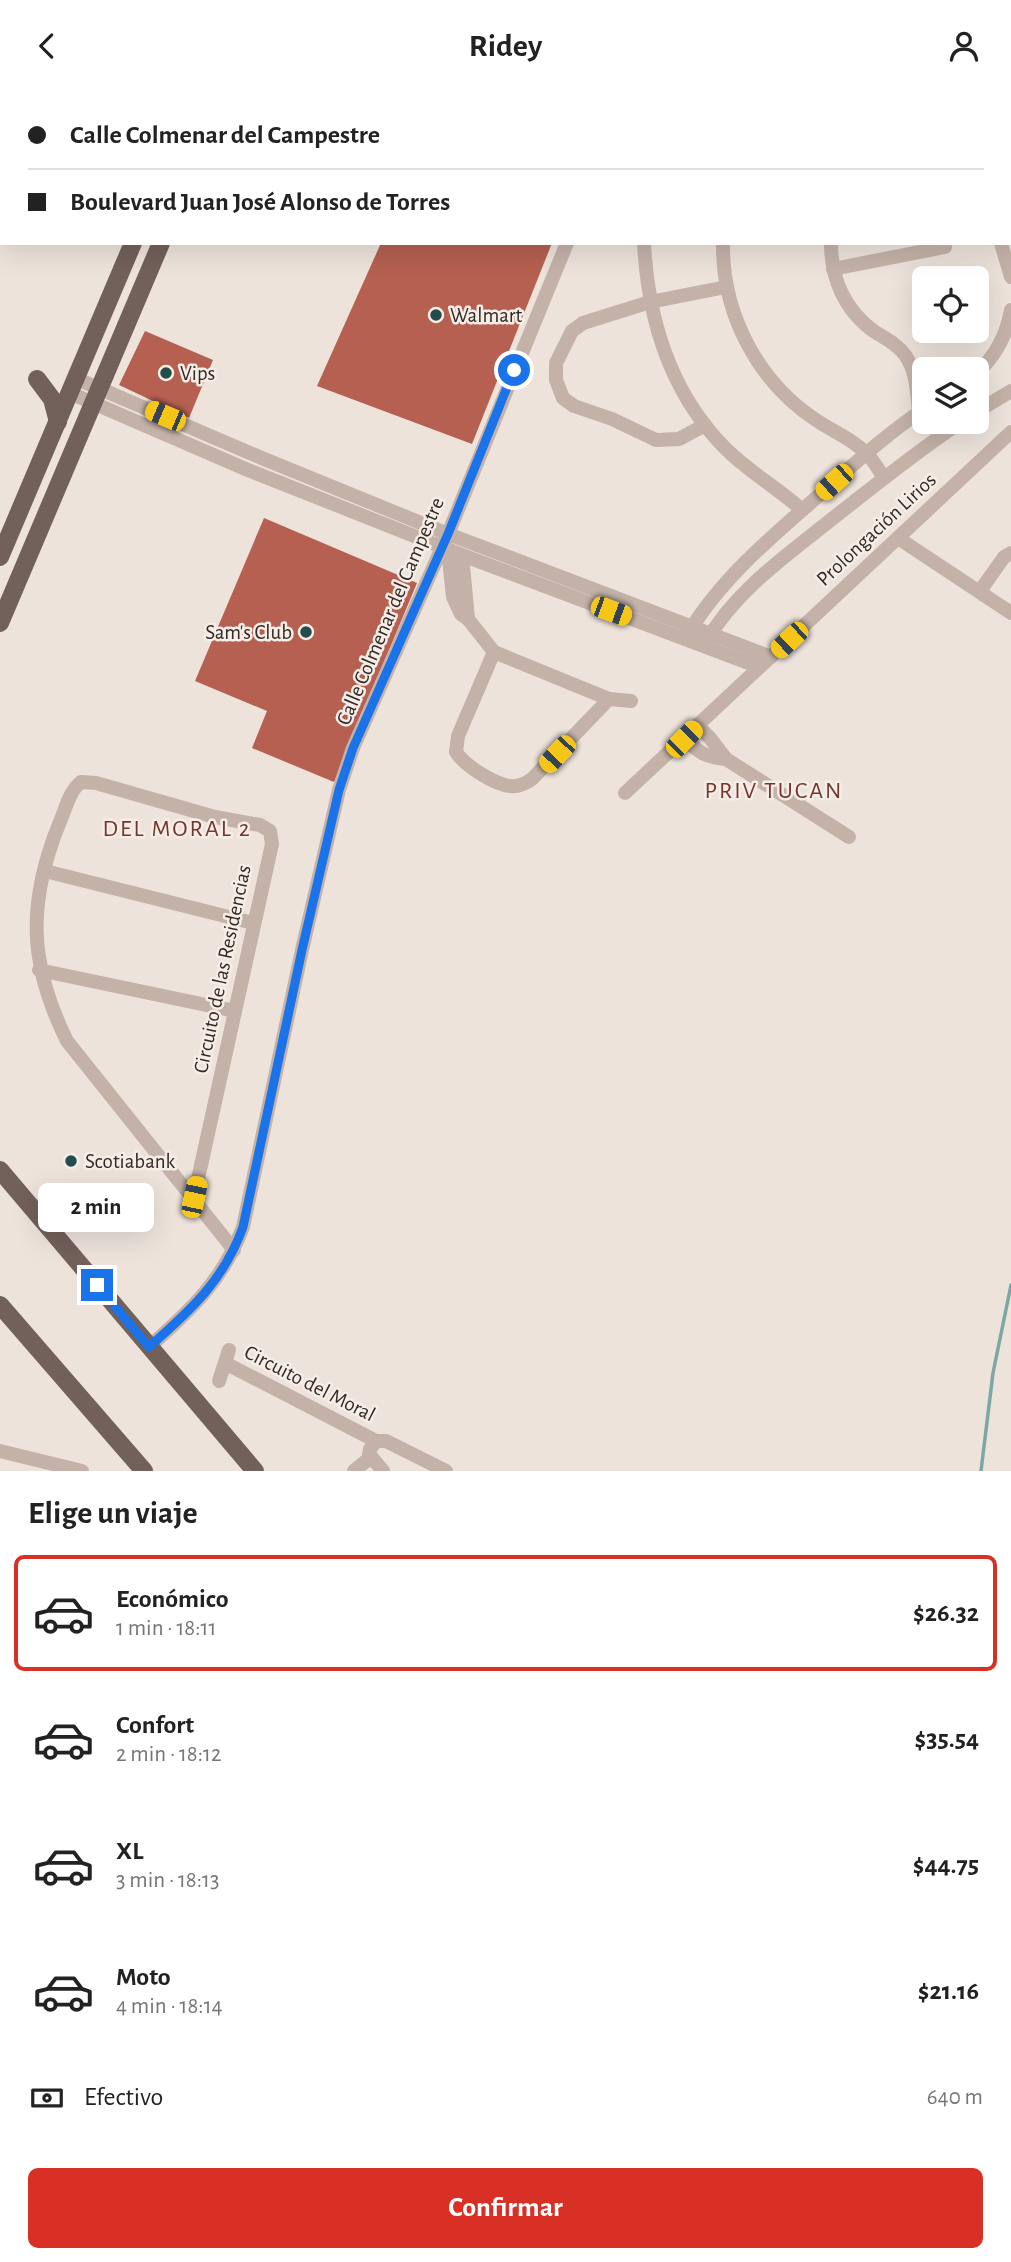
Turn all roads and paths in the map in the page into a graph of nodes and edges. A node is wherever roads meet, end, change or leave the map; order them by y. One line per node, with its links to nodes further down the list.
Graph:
1 (132, 245): 17 (main road)
2 (160, 245): 19 (main road)
3 (566, 245): 30 (street, Calle Colmenar del Campestre)
4 (644, 245): 12 (street)
5 (723, 245): 11 (street)
6 (831, 245): 9 (street)
7 (1002, 245): 10 (street)
8 (945, 247): 9 (street)
9 (833, 269): 15 (street)
10 (1011, 277)
11 (726, 287): 12 (street); 26 (street)
12 (650, 302): 23 (street); 23 (street)
13 (1011, 310): 14 (street)
14 (989, 360)
15 (912, 366)
16 (37, 379): 22 (main road)
17 (73, 385): 19 (street); 22 (main road)
18 (1011, 391): 20 (street)
19 (95, 396): 30 (street); 35 (main road)
20 (989, 404)
21 (912, 418): 26 (street)
22 (58, 422): 32 (main road)
23 (705, 425): 28 (street)
24 (1011, 432): 29 (street, Prolongación Lirios)
25 (944, 434): 27 (street)
26 (866, 453): 27 (street); 28 (street)
27 (884, 478): 37 (street)
28 (802, 510): 36 (street)
29 (898, 538): 33 (street); 39 (street, Prolongación Lirios)
30 (450, 547): 36 (street); 36 (street); 38 (street); 53 (street, Calle Colmenar del Campestre)
31 (1011, 553): 33 (street)
32 (0, 557)
33 (980, 591): 34 (street)
34 (1011, 613)
35 (0, 623)
36 (688, 633): 37 (street)
37 (707, 640): 39 (street)
38 (494, 652): 40 (street); 40 (street)
39 (765, 662): 42 (street, Prolongación Lirios)
40 (609, 699): 41 (street)
41 (631, 701)
42 (697, 725): 43 (street, Prolongación Lirios); 44 (street)
43 (684, 739): 44 (street); 45 (street, Prolongación Lirios)
44 (726, 759): 46 (street)
45 (625, 793)
46 (849, 837)
47 (45, 871): 48 (street); 48 (street, Circuito de las Residencias); 49 (street, Circuito de las Residencias)
48 (253, 923): 50 (street, Circuito de las Residencias)
49 (39, 969): 50 (street); 52 (street, Circuito de las Residencias)
50 (234, 1011): 52 (street, Circuito de las Residencias)
51 (0, 1170): 55 (main road)
52 (194, 1197): 53 (street, Circuito de las Residencias)
53 (234, 1250): 55 (street, Calle Colmenar del Campestre)
54 (0, 1305): 61 (main road)
55 (149, 1347): 62 (main road)
56 (219, 1381): 57 (street, Circuito del Moral)
57 (376, 1441): 59 (street, Circuito del Moral); 64 (street, Circuito del Moral)
58 (0, 1451): 60 (street)
59 (374, 1466): 63 (street, Circuito del Moral)
60 (82, 1471)
61 (144, 1471)
62 (255, 1471)
63 (354, 1471)
64 (446, 1471)

